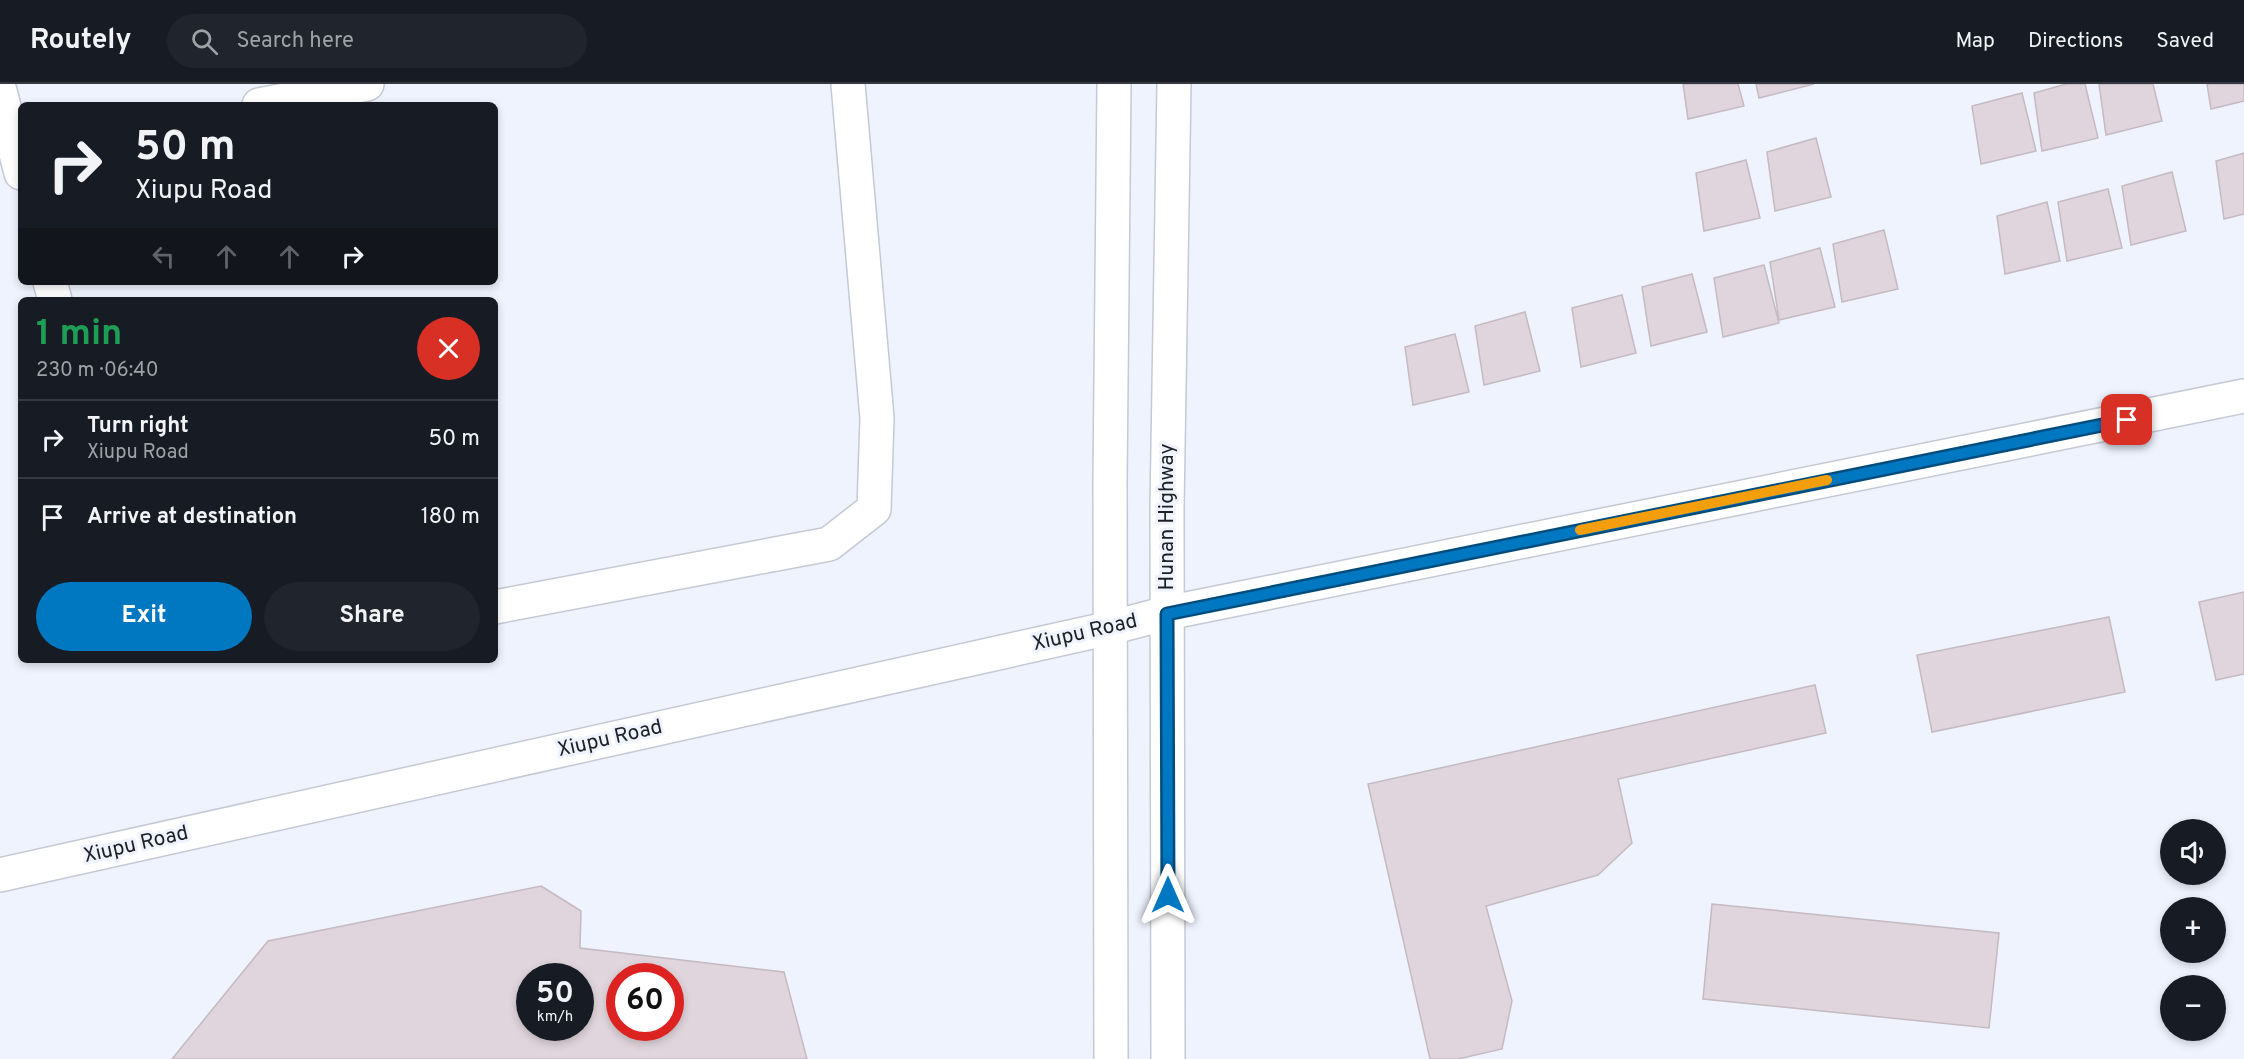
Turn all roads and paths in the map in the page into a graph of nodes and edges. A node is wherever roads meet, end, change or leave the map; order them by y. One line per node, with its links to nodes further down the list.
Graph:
1 (367, 84): 6 (main road)
2 (848, 84): 9 (main road)
3 (1114, 84): 11 (main road)
4 (1174, 84): 10 (main road, Hunan Highway)
5 (0, 91): 7 (main road)
6 (274, 102)
7 (18, 161)
8 (2244, 396): 10 (main road, Xiupu Road)
9 (498, 606)
10 (1167, 614): 11 (main road, Xiupu Road); 14 (main road, Hunan Highway)
11 (1110, 628): 12 (main road, Xiupu Road); 13 (main road)
12 (0, 875)
13 (1111, 1059)
14 (1168, 1059)

